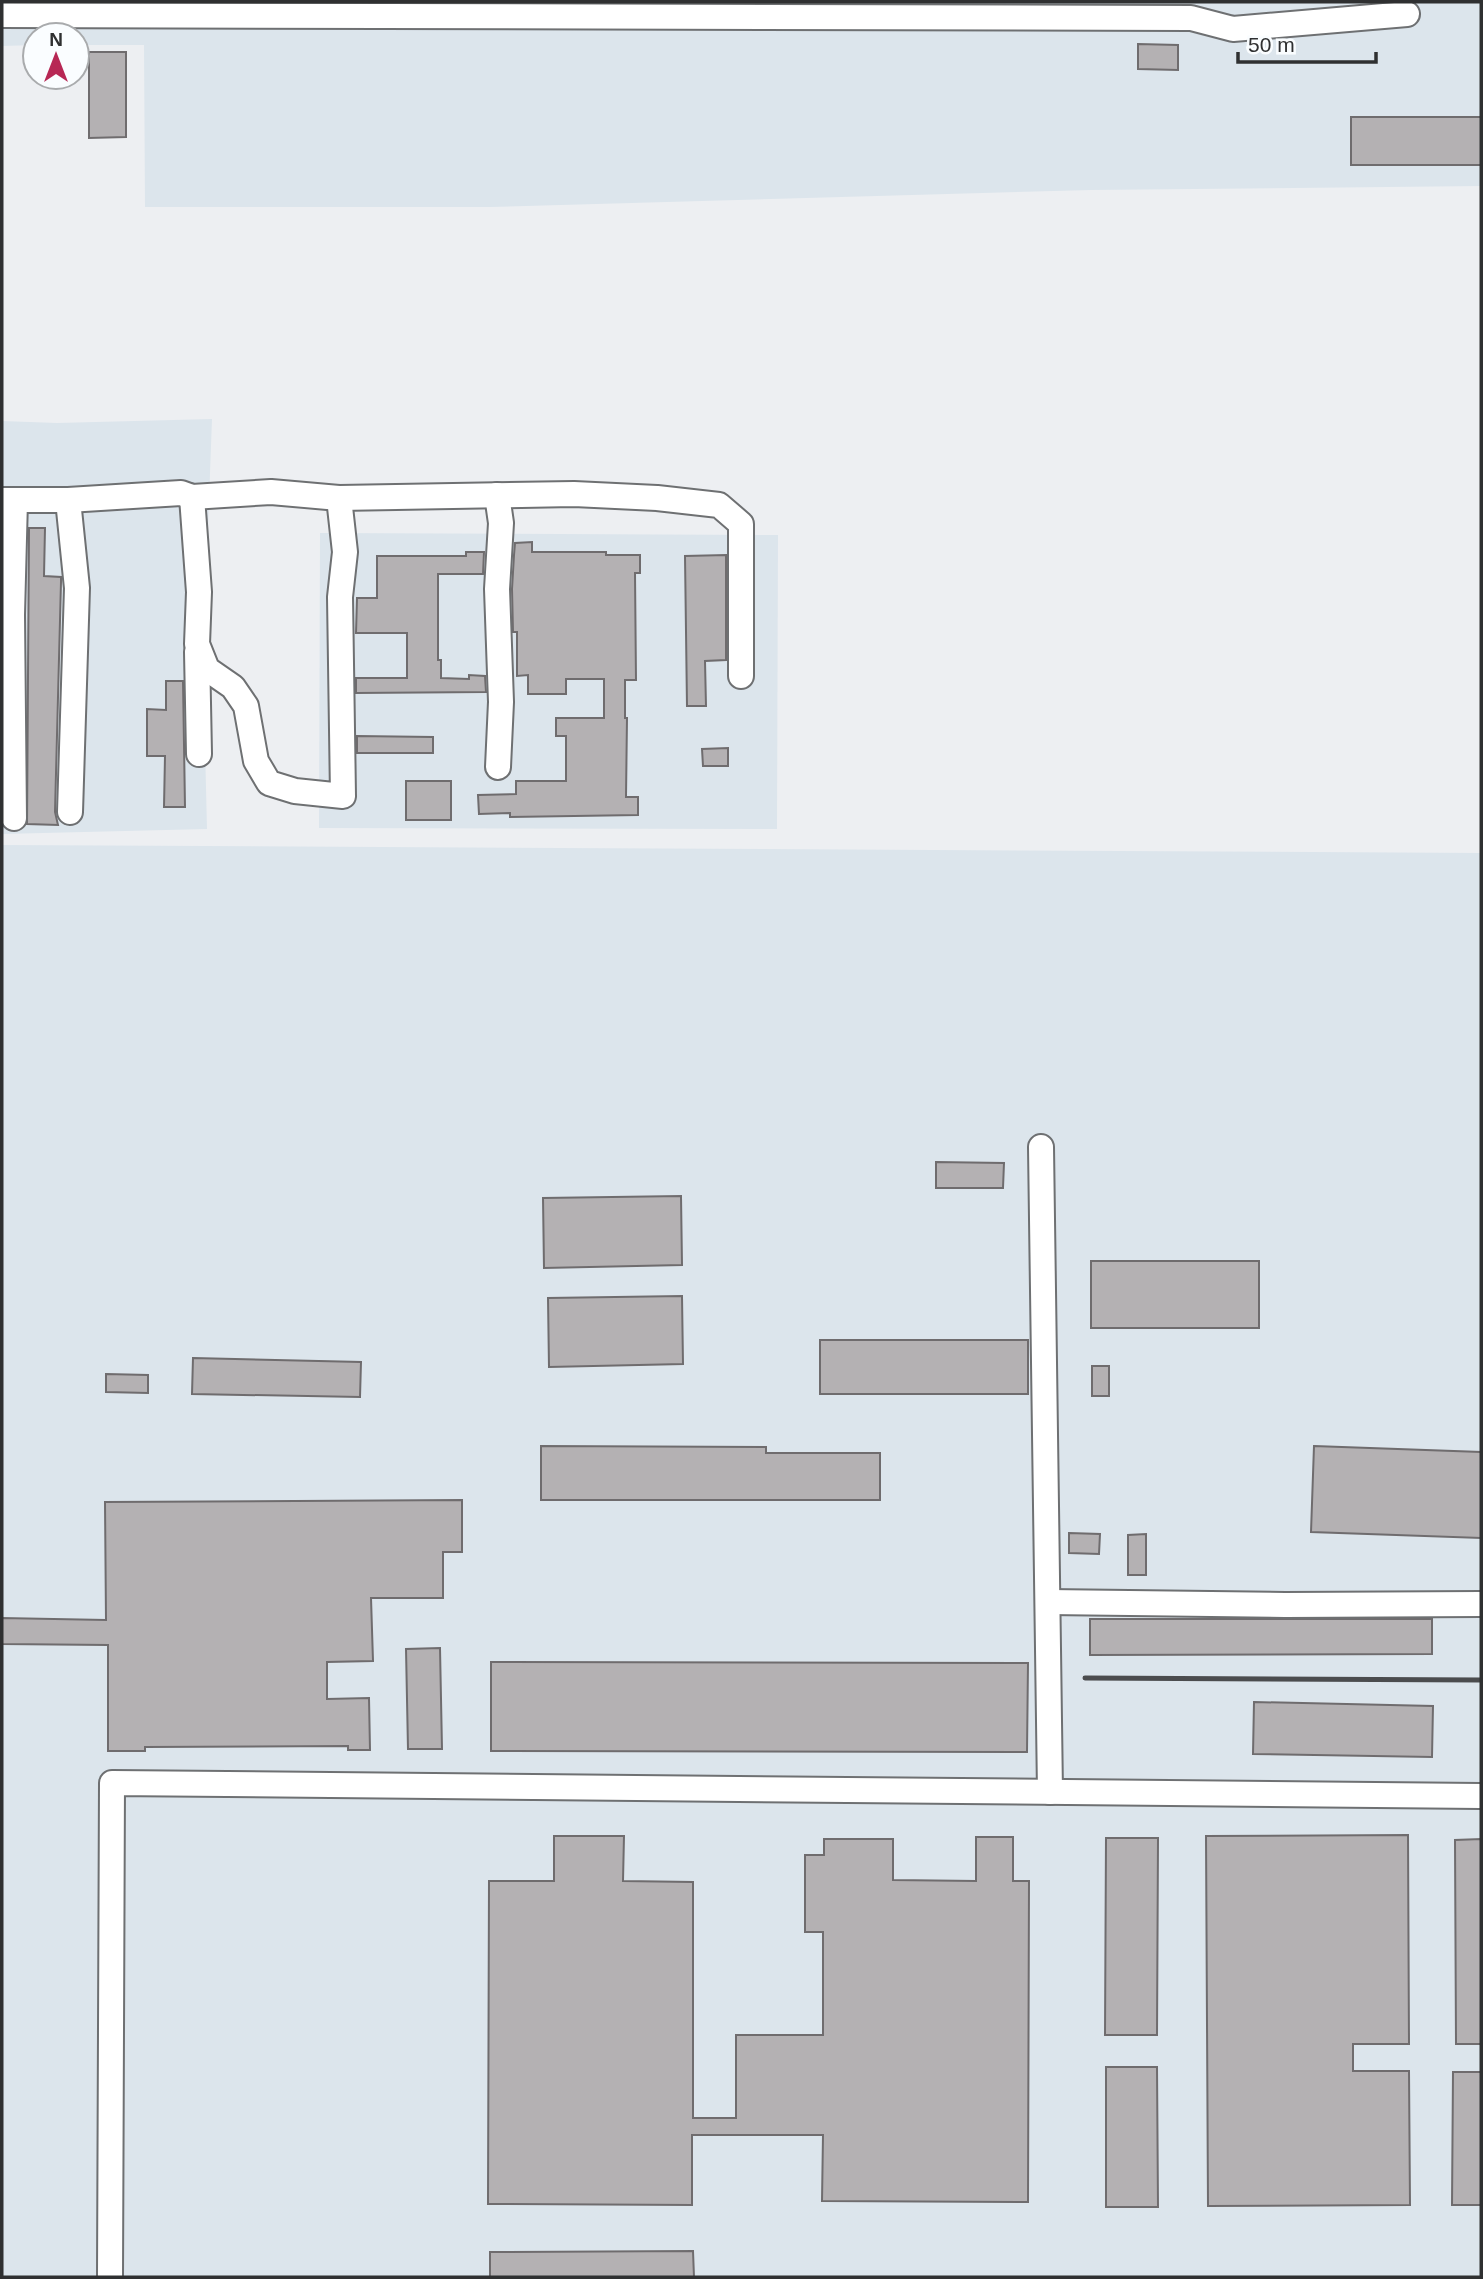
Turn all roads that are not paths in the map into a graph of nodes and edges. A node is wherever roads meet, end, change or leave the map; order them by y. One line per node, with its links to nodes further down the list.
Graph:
1 (2, 15): 2 (lane)
2 (1407, 15)
3 (498, 495): 5 (lane); 9 (lane); 11 (lane)
4 (192, 497): 5 (lane); 7 (lane); 8 (lane)
5 (339, 498): 8 (lane)
6 (8, 500): 7 (lane); 13 (lane)
7 (68, 500): 12 (lane)
8 (197, 644): 10 (lane)
9 (741, 676)
10 (199, 754)
11 (498, 767)
12 (70, 812)
13 (14, 818)
14 (1041, 1147): 15 (lane)
15 (1048, 1602): 16 (lane); 17 (lane)
16 (1481, 1604)
17 (1050, 1792): 18 (lane); 19 (lane)
18 (1481, 1796)
19 (110, 2277)

